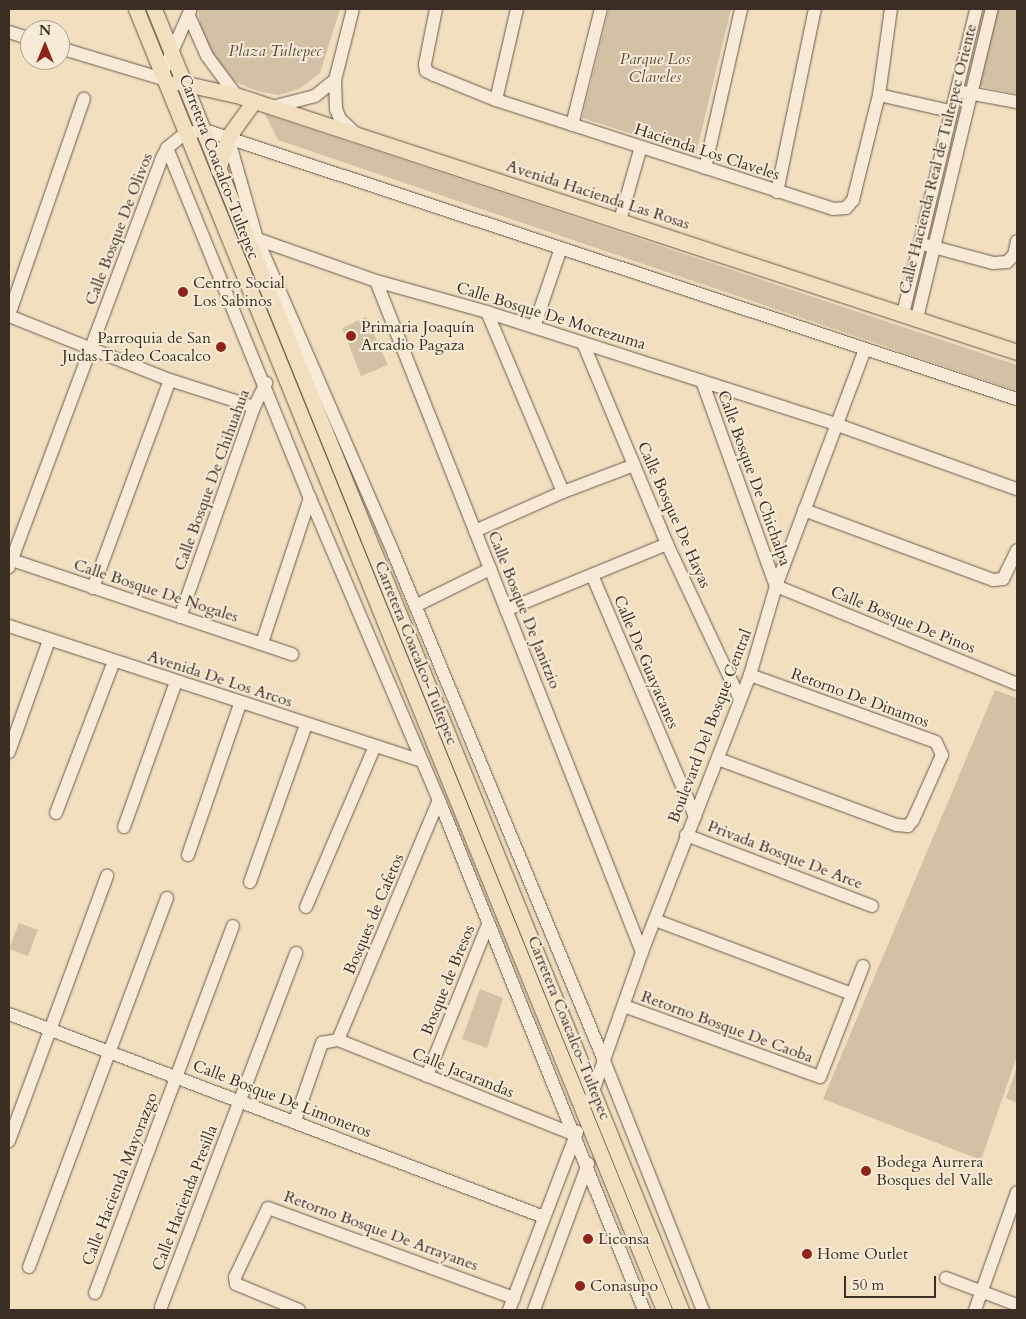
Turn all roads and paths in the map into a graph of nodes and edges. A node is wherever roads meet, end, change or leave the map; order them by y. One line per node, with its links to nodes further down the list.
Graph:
1 (136, 9): 15 (main road, Carretera Coacalco-Tultepec)
2 (154, 9): 14 (main road, Carretera Coacalco-Tultepec)
3 (353, 9): 16 (street)
4 (436, 9): 23 (street, Hacienda Los Claveles)
5 (517, 9): 23 (street)
6 (601, 9): 28 (street)
7 (741, 9): 35 (street)
8 (815, 9): 37 (street)
9 (891, 9): 21 (street, Hacienda Los Claveles)
10 (976, 9): 18 (street)
11 (992, 9): 19 (street, Calle Hacienda Real de Tultepec Oriente)
12 (190, 12): 14 (street); 20 (street)
13 (70, 51): 15 (street)
14 (173, 55): 15 (street); 17 (main road, Carretera Coacalco-Tultepec)
15 (164, 76): 17 (main road, Avenida Hacienda Las Rosas); 30 (main road, Carretera Coacalco-Tultepec)
16 (335, 80): 26 (street); 31 (street)
17 (183, 84): 20 (main road, Avenida Hacienda Las Rosas); 29 (main road, Carretera Coacalco-Tultepec)
18 (955, 90): 19 (street); 27 (street)
19 (969, 93): 25 (street); 42 (street, Calle Hacienda Real de Tultepec Oriente)
20 (236, 95): 24 (main road, Avenida Hacienda Las Rosas)
21 (880, 95): 27 (street); 37 (street, Hacienda Los Claveles)
22 (84, 99): 46 (street)
23 (496, 100): 28 (street, Hacienda Los Claveles)
24 (254, 101): 26 (main road, Avenida Hacienda Las Rosas); 32 (main road)
25 (1017, 102)
26 (272, 107): 31 (main road, Avenida Hacienda Las Rosas)
27 (950, 111): 41 (street)
28 (572, 125): 34 (street, Hacienda Los Claveles)
29 (204, 130): 30 (street); 32 (street); 36 (main road, Carretera Coacalco-Tultepec)
30 (184, 134): 33 (street, Calle Bosque De Olivos); 118 (main road, Carretera Coacalco-Tultepec)
31 (356, 134): 38 (main road, Avenida Hacienda Las Rosas)
32 (228, 137): 36 (main road); 39 (street); 43 (street)
33 (167, 148): 50 (street, Calle Bosque De Olivos); 55 (street)
34 (641, 148): 35 (street, Hacienda Los Claveles); 38 (street)
35 (705, 168): 37 (street, Hacienda Los Claveles)
36 (218, 170): 116 (main road, Carretera Coacalco-Tultepec)
37 (778, 192)
38 (620, 220): 47 (main road, Avenida Hacienda Las Rosas)
39 (257, 239): 44 (street, Calle Bosque De Moctezuma); 72 (street)
40 (1017, 241): 42 (street)
41 (920, 243): 42 (street); 47 (street)
42 (933, 246): 47 (street, Calle Hacienda Real de Tultepec Oriente)
43 (561, 248): 48 (street); 51 (street)
44 (376, 281): 45 (street, Calle Bosque De Moctezuma); 64 (street, Calle Bosque De Janitzio)
45 (487, 312): 48 (street, Calle Bosque De Moctezuma); 61 (street)
46 (9, 316): 50 (street)
47 (910, 316): 52 (main road, Avenida Hacienda Las Rosas)
48 (534, 327): 49 (street, Calle Bosque De Moctezuma)
49 (583, 343): 54 (street, Calle Bosque De Moctezuma); 59 (street, Calle Bosque De Hayas)
50 (90, 349): 53 (street); 67 (street, Calle Bosque De Olivos)
51 (865, 349): 56 (street); 58 (street, Boulevard Del Bosque Central)
52 (1017, 352)
53 (170, 380): 57 (street); 71 (street)
54 (702, 381): 58 (street, Calle Bosque De Moctezuma); 70 (street, Calle Bosque De Chichalpa)
55 (266, 383): 57 (street, Calle Bosque De Chihuahua); 62 (street)
56 (1017, 399)
57 (254, 407): 74 (street, Calle Bosque De Chihuahua)
58 (835, 424): 60 (street, Calle Bosque De Moctezuma); 63 (street, Boulevard Del Bosque Central)
59 (634, 465): 61 (street); 65 (street, Calle Bosque De Hayas)
60 (1017, 489)
61 (562, 492): 64 (street)
62 (310, 498): 77 (street); 89 (street)
63 (804, 510): 66 (street); 70 (street, Boulevard Del Bosque Central)
64 (475, 531): 68 (street, Calle Bosque De Janitzio)
65 (667, 544): 69 (street); 83 (street, Calle Bosque De Hayas)
66 (1017, 550)
67 (10, 562): 71 (street, Calle Bosque De Nogales)
68 (490, 570): 72 (street); 73 (street, Calle Bosque De Janitzio)
69 (592, 575): 73 (street); 92 (street, Calle De Guayacanes)
70 (776, 586): 80 (street, Boulevard Del Bosque Central); 82 (street, Calle Bosque De Pinos)
71 (93, 588): 74 (street, Calle Bosque De Nogales)
72 (415, 606): 113 (street)
73 (506, 610): 104 (street, Calle Bosque De Janitzio)
74 (180, 617): 77 (street, Calle Bosque De Nogales)
75 (9, 626): 76 (street, Avenida De Los Arcos)
76 (49, 640): 79 (street, Avenida De Los Arcos); 87 (street)
77 (262, 643): 78 (street, Calle Bosque De Nogales)
78 (292, 654)
79 (114, 661): 81 (street, Avenida De Los Arcos); 91 (street)
80 (750, 675): 83 (street, Boulevard Del Bosque Central); 88 (street, Retorno De Dinamos)
81 (176, 682): 84 (street, Avenida De Los Arcos); 93 (street)
82 (1017, 684)
83 (740, 699): 88 (street, Boulevard Del Bosque Central)
84 (240, 704): 85 (street, Avenida De Los Arcos); 95 (street)
85 (306, 725): 86 (street, Avenida De Los Arcos); 97 (street)
86 (374, 748): 89 (street, Avenida De Los Arcos); 100 (street)
87 (9, 752)
88 (718, 759): 92 (street, Boulevard Del Bosque Central)
89 (421, 761): 90 (street)
90 (439, 800): 102 (street); 111 (street, Bosques de Cafetos)
91 (56, 813)
92 (695, 816): 94 (street, Boulevard Del Bosque Central)
93 (124, 828)
94 (686, 835): 99 (street, Privada Bosque De Arce); 101 (street, Boulevard Del Bosque Central)
95 (188, 856)
96 (107, 876): 110 (street)
97 (250, 882)
98 (167, 898): 112 (street)
99 (872, 906)
100 (306, 907)
101 (655, 920): 104 (street, Boulevard Del Bosque Central); 107 (street)
102 (488, 924): 114 (street, Bosque de Bresos); 121 (street)
103 (233, 926): 115 (street, Calle Hacienda Mayorazgo)
104 (642, 952): 108 (street, Boulevard Del Bosque Central)
105 (296, 953): 117 (street, Calle Hacienda Presilla)
106 (863, 966): 107 (street, Retorno Bosque De Caoba)
107 (852, 994): 108 (street, Retorno Bosque De Caoba)
108 (624, 1006): 113 (street, Boulevard Del Bosque Central)
109 (9, 1014): 110 (street, Calle Bosque De Limoneros)
110 (50, 1030): 112 (street, Calle Bosque De Limoneros); 122 (street)
111 (338, 1040): 114 (street, Calle Jacarandas); 119 (street)
112 (110, 1052): 115 (street, Calle Bosque De Limoneros); 128 (street)
113 (603, 1058): 116 (street, Boulevard Del Bosque Central); 141 (street)
114 (427, 1076): 121 (street, Calle Jacarandas)
115 (176, 1077): 117 (street, Calle Bosque De Limoneros); 131 (street, Calle Hacienda Mayorazgo)
116 (594, 1098): 118 (street, Boulevard Del Bosque Central); 120 (street, Boulevard Del Bosque Central); 140 (main road, Carretera Coacalco-Tultepec)
117 (240, 1101): 119 (street, Calle Bosque De Limoneros); 134 (street, Calle Hacienda Presilla)
118 (584, 1114): 120 (main road, Carretera Coacalco-Tultepec); 121 (street, Boulevard Del Bosque Central)
119 (294, 1121): 125 (street, Calle Bosque De Limoneros)
120 (592, 1133): 123 (street, Boulevard Del Bosque Central); 139 (main road, Carretera Coacalco-Tultepec)
121 (575, 1135): 123 (street); 125 (street, Boulevard Del Bosque Central)
122 (9, 1141)
123 (588, 1166): 127 (street, Boulevard Del Bosque Central); 138 (street)
124 (1017, 1192): 130 (street)
125 (544, 1217): 126 (street, Boulevard Del Bosque Central)
126 (528, 1258): 127 (street); 132 (street, Boulevard Del Bosque Central)
127 (551, 1266): 137 (street, Boulevard Del Bosque Central)
128 (29, 1267)
129 (946, 1278): 130 (street)
130 (982, 1292): 133 (street); 142 (street)
131 (95, 1293)
132 (514, 1298): 135 (street, Retorno Bosque De Arrayanes); 136 (street, Boulevard Del Bosque Central)
133 (1017, 1305)
134 (160, 1307)
135 (299, 1310)
136 (509, 1310)
137 (534, 1310)
138 (644, 1310)
139 (664, 1310)
140 (681, 1310)
141 (703, 1310)
142 (975, 1310)

